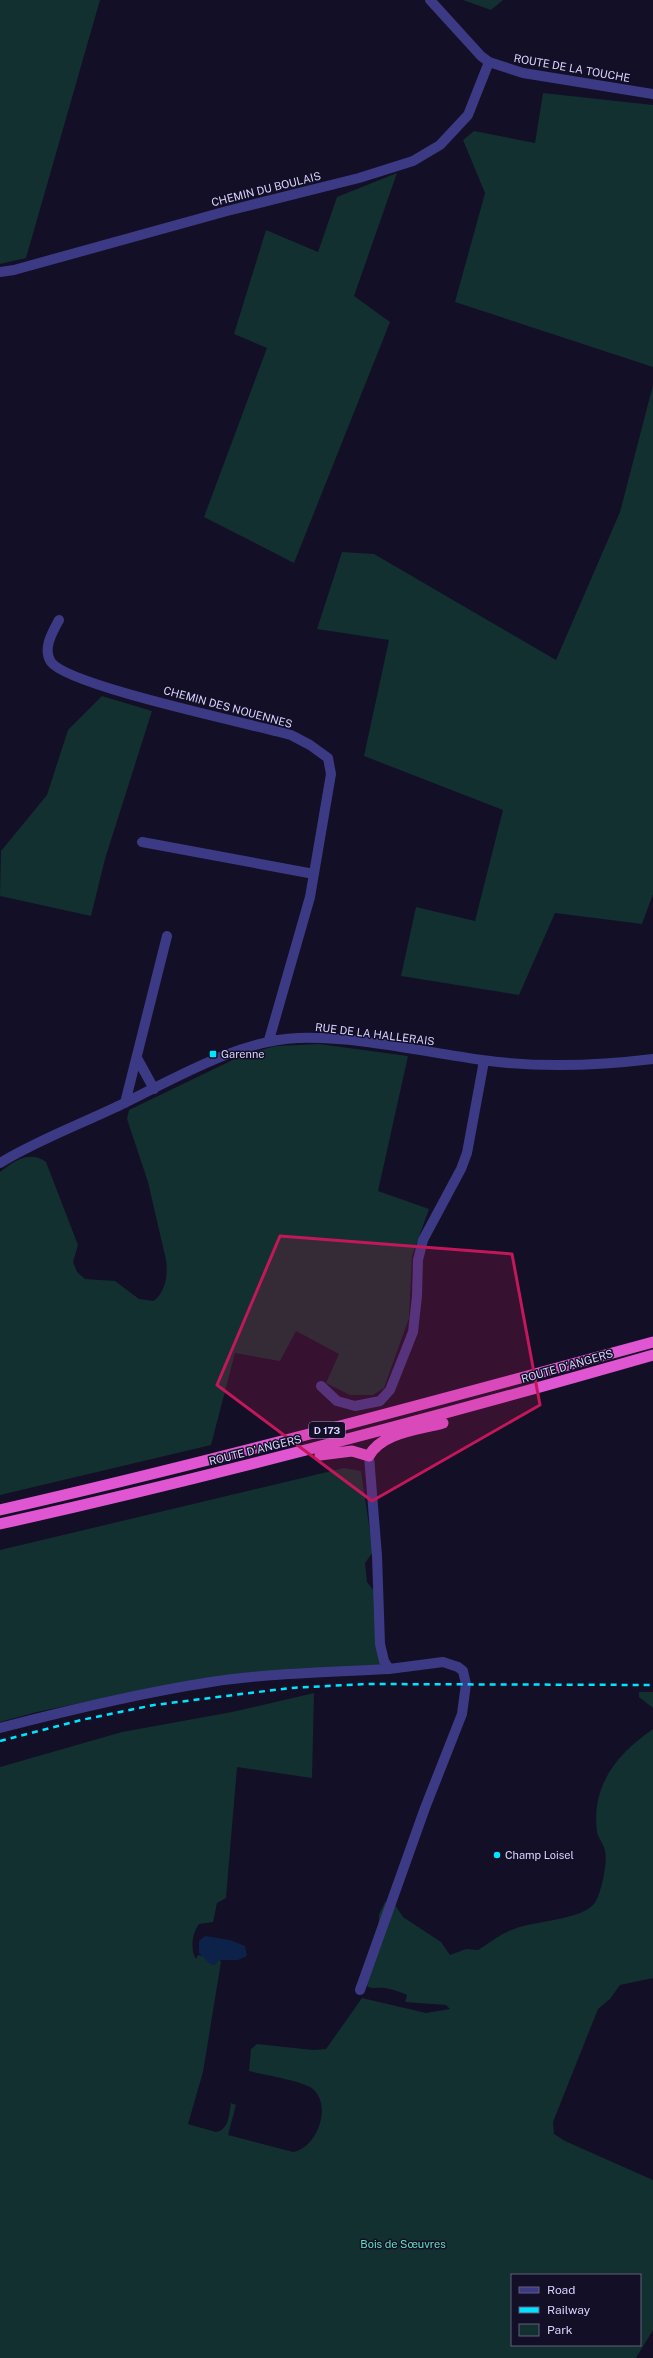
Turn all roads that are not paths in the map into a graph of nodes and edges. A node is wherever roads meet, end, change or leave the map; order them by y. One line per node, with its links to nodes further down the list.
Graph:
1 (430, 0): 2 (street)
2 (489, 62): 3 (street, ROUTE DE LA TOUCHE); 4 (street, CHEMIN DU BOULAIS)
3 (653, 94)
4 (0, 272)
5 (59, 620): 7 (street, CHEMIN DES NOUENNES)
6 (142, 842): 7 (street)
7 (314, 874): 9 (street, CHEMIN DES NOUENNES)
8 (167, 936): 10 (street)
9 (269, 1040): 12 (street, RUE DE LA HALLERAIS); 13 (street, RUE DE LA HALLERAIS)
10 (137, 1058): 13 (street); 14 (street)
11 (653, 1059): 12 (street, RUE DE LA HALLERAIS)
12 (484, 1061): 18 (street)
13 (154, 1089): 14 (street, RUE DE LA HALLERAIS)
14 (124, 1103): 15 (street, RUE DE LA HALLERAIS)
15 (0, 1163)
16 (653, 1342): 22 (highway, ROUTE D'ANGERS / D 173)
17 (653, 1355): 19 (highway, ROUTE D'ANGERS / D 173)
18 (321, 1386)
19 (472, 1407): 20 (highway, ROUTE D'ANGERS / D 173); 21 (highway)
20 (293, 1455): 21 (highway); 23 (highway, ROUTE D'ANGERS / D 173)
21 (369, 1456): 24 (street)
22 (0, 1510)
23 (0, 1524)
24 (389, 1669): 25 (street); 26 (street)
25 (0, 1728)
26 (360, 1990)

